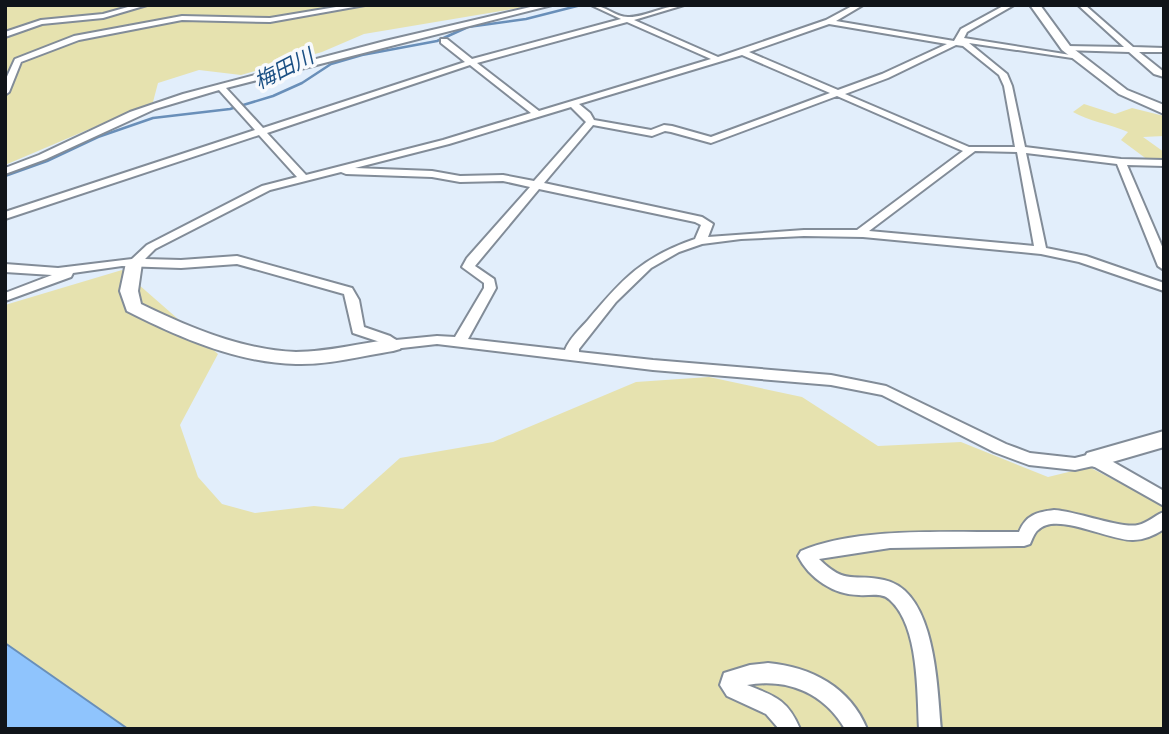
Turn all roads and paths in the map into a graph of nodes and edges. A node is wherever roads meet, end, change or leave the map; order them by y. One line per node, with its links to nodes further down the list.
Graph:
1 (144, 5): 12 (street)
2 (362, 5): 24 (street)
3 (550, 5): 23 (street)
4 (594, 5): 10 (street)
5 (681, 5): 10 (street)
6 (860, 5): 11 (street)
7 (1011, 5): 14 (street)
8 (1035, 5): 15 (street)
9 (1081, 5): 16 (street)
10 (628, 20): 20 (street); 21 (street)
11 (829, 22): 14 (street); 18 (street)
12 (5, 35)
13 (444, 41): 21 (street)
14 (960, 43): 19 (street); 25 (street); 32 (street)
15 (1066, 48): 16 (street); 19 (street)
16 (1131, 50): 17 (street); 22 (street)
17 (1164, 50)
18 (741, 52): 20 (street); 25 (street)
19 (1079, 57): 27 (street)
20 (717, 59): 26 (street)
21 (472, 62): 28 (street); 30 (street)
22 (1164, 75)
23 (221, 87): 30 (street); 36 (street)
24 (5, 92)
25 (838, 93): 29 (street); 31 (street)
26 (573, 104): 28 (street); 29 (street)
27 (1164, 110)
28 (537, 114): 35 (street)
29 (591, 122): 38 (street)
30 (261, 131): 37 (street); 39 (street)
31 (968, 150): 32 (street); 40 (street)
32 (1019, 150): 33 (street); 42 (street)
33 (1121, 162): 34 (street); 44 (street)
34 (1164, 163)
35 (334, 170): 37 (street); 38 (street)
36 (5, 171)
37 (302, 177): 43 (street)
38 (535, 185): 41 (street); 49 (street)
39 (5, 216)
40 (863, 234): 41 (street); 42 (street)
41 (700, 241): 51 (street)
42 (1041, 250): 47 (street)
43 (134, 263): 46 (street); 50 (street); 50 (street)
44 (1164, 266)
45 (5, 268): 46 (street)
46 (78, 270): 48 (street)
47 (1164, 287)
48 (5, 297)
49 (459, 342): 50 (street); 51 (street)
50 (393, 345)
51 (572, 354): 53 (street)
52 (1164, 439): 53 (street)
53 (1095, 459): 54 (street)
54 (1163, 508): 57 (street)
55 (790, 729): 56 (street)
56 (858, 729)
57 (930, 729)

